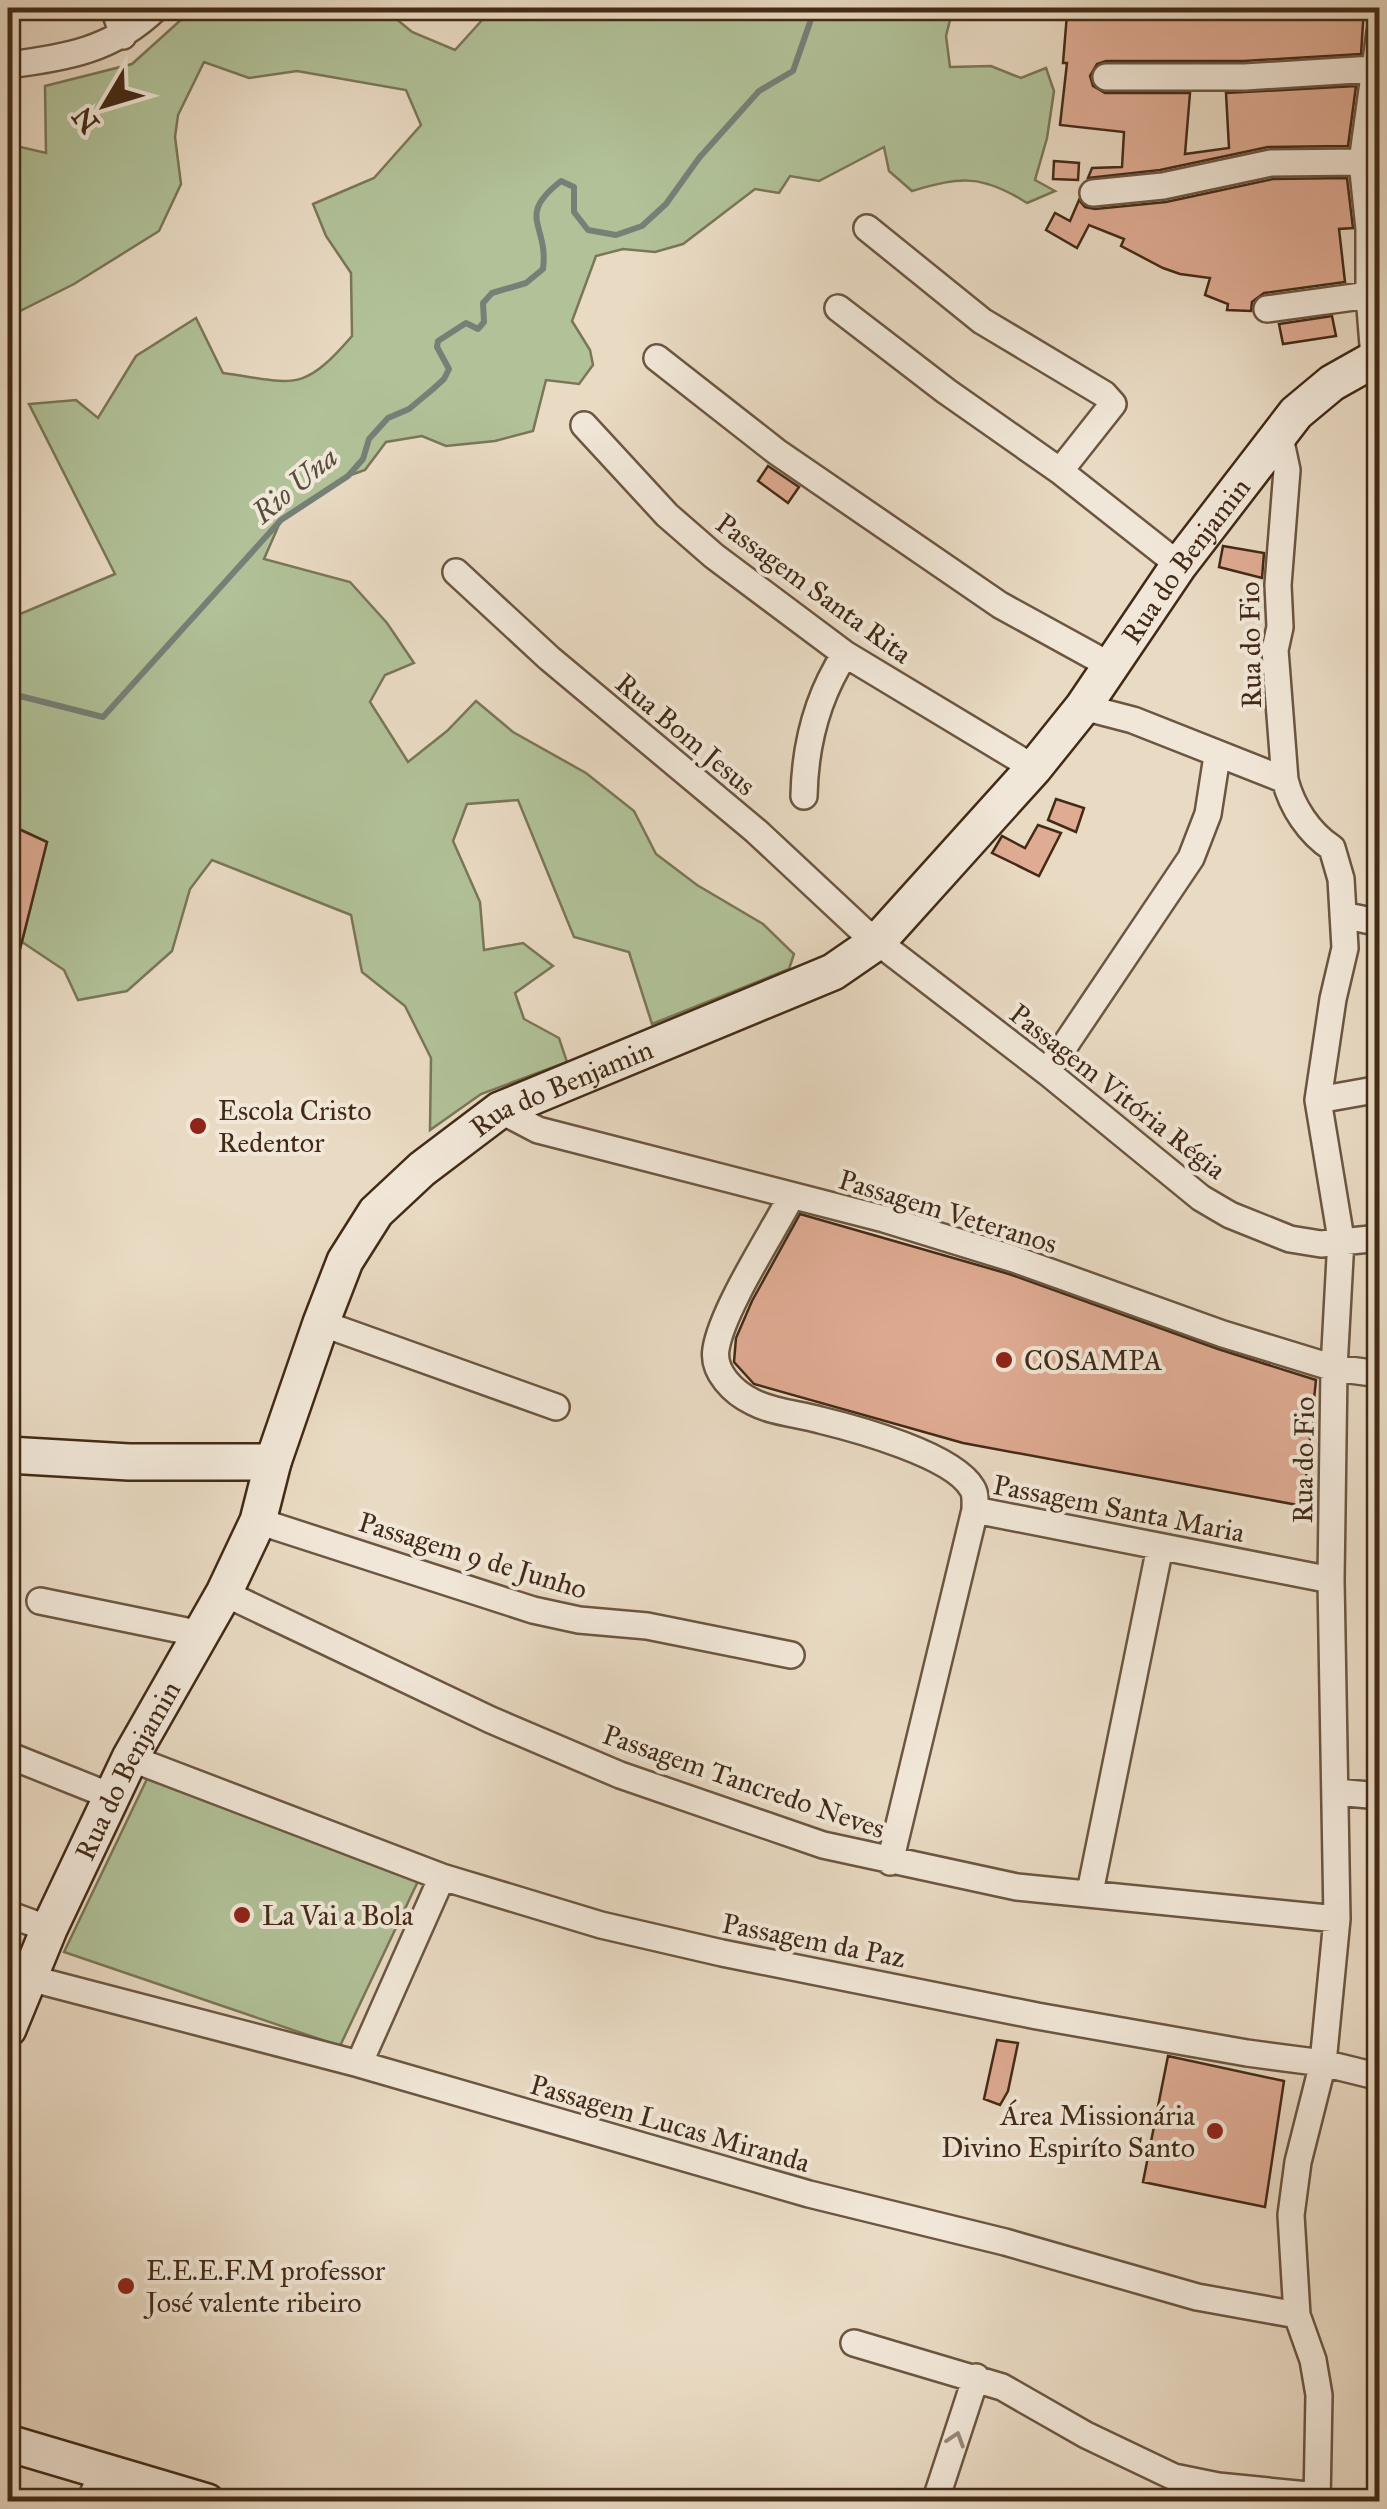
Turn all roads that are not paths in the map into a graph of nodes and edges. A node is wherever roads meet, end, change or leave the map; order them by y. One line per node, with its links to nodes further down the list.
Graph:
1 (114, 8): 4 (street)
2 (156, 8): 4 (street)
3 (1380, 32): 6 (street)
4 (122, 36): 5 (street)
5 (8, 65)
6 (1373, 68): 7 (street); 8 (street)
7 (1106, 77)
8 (1362, 162): 9 (street); 11 (street)
9 (1092, 193)
10 (866, 228): 18 (street)
11 (1369, 295): 13 (street); 14 (street)
12 (838, 308): 18 (street)
13 (1268, 309)
14 (1377, 357): 16 (main road, Rua do Benjamin)
15 (657, 358): 22 (street)
16 (1298, 414): 19 (main road, Rua do Benjamin); 26 (street, Rua do Fio)
17 (584, 426): 21 (street, Passagem Santa Rita)
18 (1060, 470): 19 (street)
19 (1179, 565): 22 (main road, Rua do Benjamin)
20 (456, 572): 30 (street, Rua Bom Jesus)
21 (845, 654): 25 (street, Passagem Santa Rita); 27 (street)
22 (1111, 666): 23 (main road, Rua do Benjamin)
23 (1084, 706): 24 (street); 25 (main road, Rua do Benjamin)
24 (1216, 756): 26 (street); 31 (street)
25 (1034, 768): 30 (main road, Rua do Benjamin)
26 (1284, 780): 28 (street, Rua do Fio)
27 (804, 796)
28 (1344, 915): 29 (street); 33 (street, Rua do Fio)
29 (1380, 923)
30 (878, 941): 31 (street, Passagem Vitória Régia); 34 (main road, Rua do Benjamin)
31 (1048, 1072): 37 (street, Passagem Vitória Régia)
32 (1380, 1088): 33 (street)
33 (1318, 1100): 37 (street, Rua do Fio)
34 (500, 1110): 35 (street, Passagem Veteranos); 38 (main road, Rua do Benjamin)
35 (791, 1197): 39 (street, Passagem Veteranos); 44 (street, Passagem Santa Maria)
36 (1380, 1238): 37 (street, Passagem Vitória Régia)
37 (1341, 1240): 39 (street, Rua do Fio)
38 (321, 1323): 41 (street); 43 (main road, Rua do Benjamin)
39 (1334, 1368): 40 (street, Passagem Veteranos); 47 (street, Rua do Fio)
40 (1380, 1374)
41 (556, 1407)
42 (8, 1455): 43 (main road)
43 (273, 1462): 45 (main road, Rua do Benjamin)
44 (975, 1510): 46 (street, Passagem Santa Maria); 57 (street)
45 (258, 1520): 48 (main road, Rua do Benjamin); 51 (street, Passagem 9 de Junho)
46 (1160, 1547): 47 (street, Passagem Santa Maria); 59 (street)
47 (1331, 1580): 54 (street, Rua do Fio)
48 (224, 1592): 50 (main road, Rua do Benjamin); 57 (street, Passagem Tancredo Neves)
49 (40, 1601): 50 (street)
50 (201, 1634): 53 (main road, Rua do Benjamin)
51 (792, 1655)
52 (8, 1755): 56 (street)
53 (130, 1758): 56 (main road, Rua do Benjamin); 58 (street, Passagem da Paz)
54 (1336, 1792): 55 (street); 61 (street, Rua do Fio)
55 (1380, 1796)
56 (113, 1797): 62 (main road, Rua do Benjamin)
57 (890, 1862): 59 (street, Passagem Tancredo Neves)
58 (442, 1876): 65 (street, Passagem da Paz); 66 (street)
59 (1090, 1892): 61 (street, Passagem Tancredo Neves)
60 (8, 1914): 62 (street)
61 (1336, 1919): 65 (street, Rua do Fio)
62 (49, 1929): 63 (main road, Rua do Benjamin)
63 (29, 1978): 64 (main road, Rua do Benjamin); 66 (street, Passagem Lucas Miranda)
64 (8, 2029)
65 (1323, 2063): 67 (street, Passagem da Paz); 68 (street, Rua do Fio)
66 (359, 2064): 68 (street, Passagem Lucas Miranda)
67 (1380, 2078)
68 (1296, 2315): 73 (street, Rua do Fio)
69 (854, 2343): 70 (street)
70 (976, 2377): 73 (street); 75 (street, one-way to 70)
71 (8, 2443): 72 (main road)
72 (96, 2486): 74 (main road)
73 (1318, 2498)
74 (207, 2502)
75 (935, 2502)

